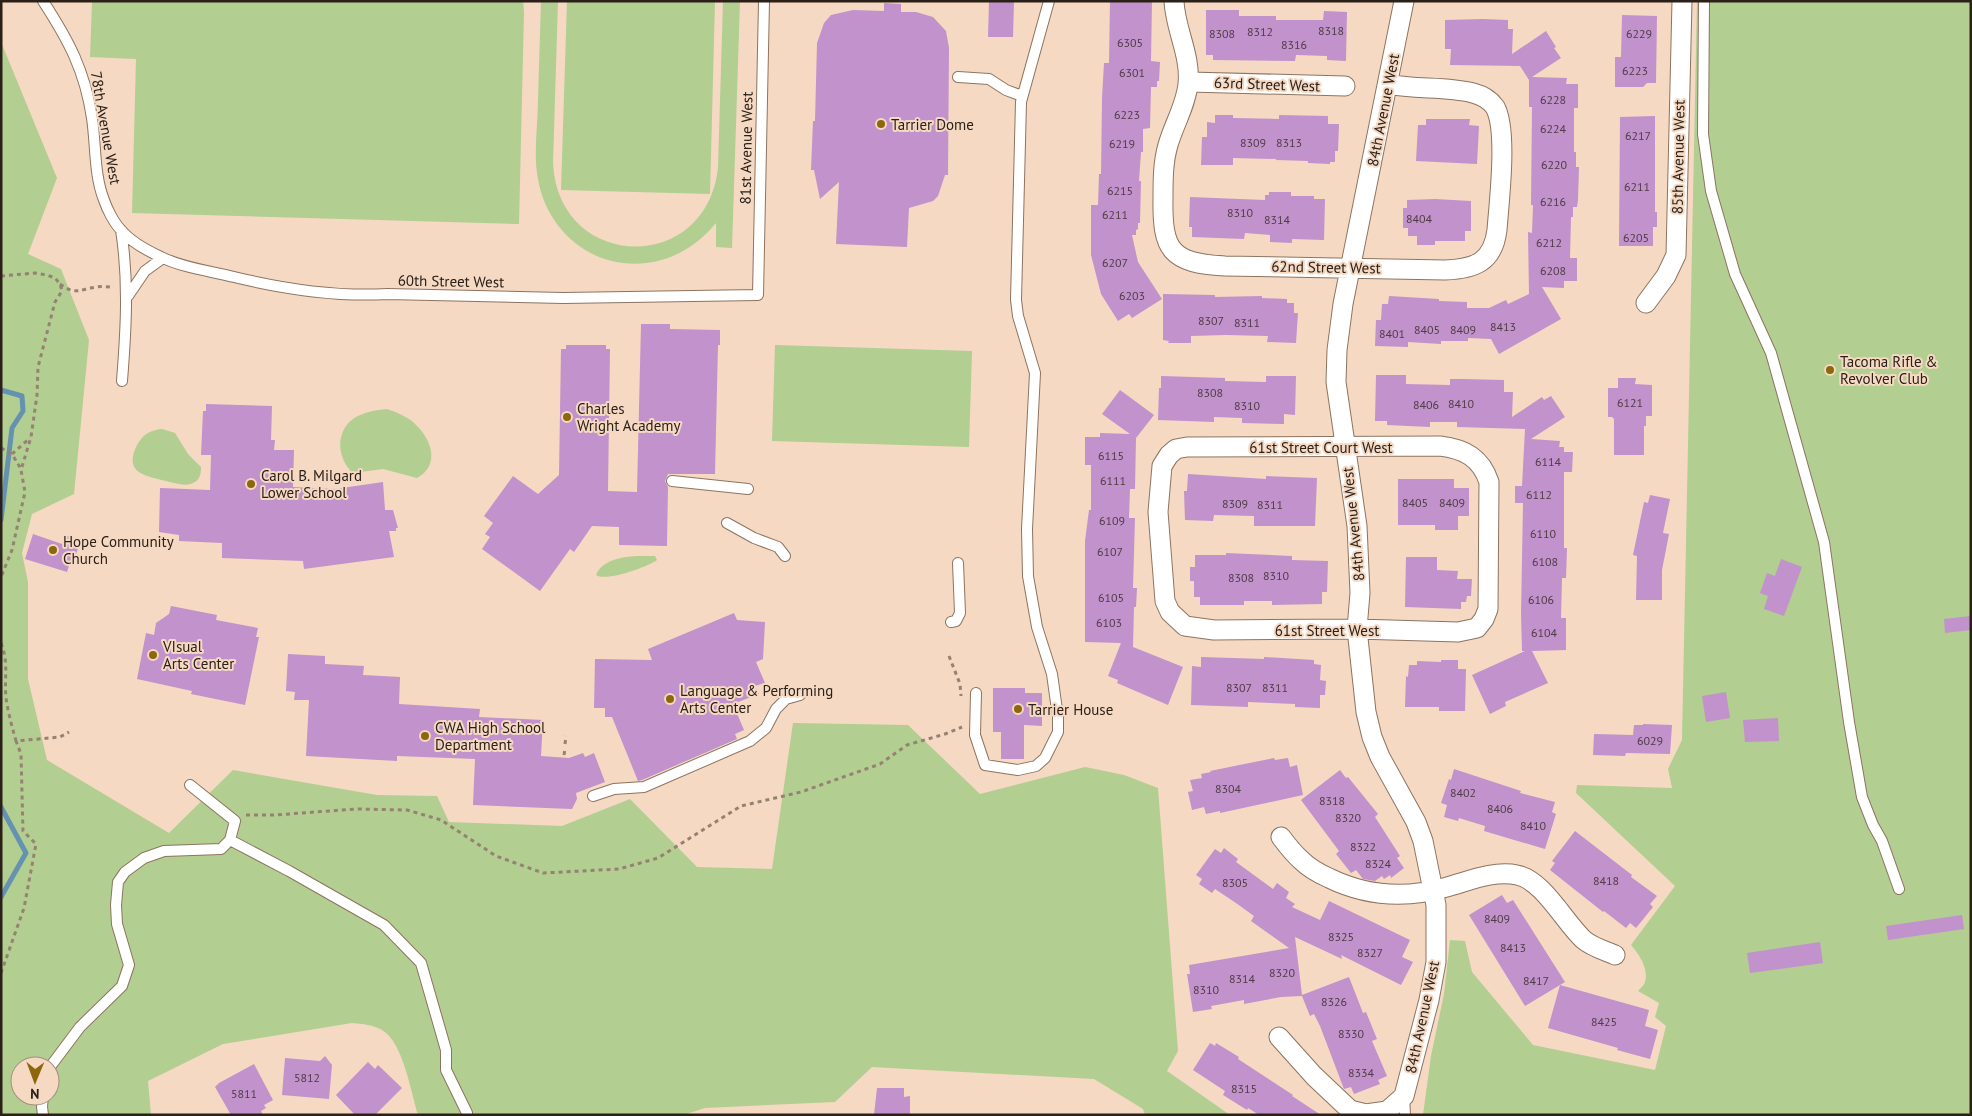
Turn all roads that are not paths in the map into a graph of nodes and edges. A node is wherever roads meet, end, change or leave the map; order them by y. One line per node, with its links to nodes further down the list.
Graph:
1 (43, 1): 13 (lane, 78th Avenue West)
2 (764, 1): 18 (lane, 81st Avenue West)
3 (1049, 1): 12 (lane)
4 (1174, 1): 9 (street)
5 (1404, 1): 10 (street, 84th Avenue West)
6 (1682, 1): 19 (street, 85th Avenue West)
7 (1704, 1): 37 (lane)
8 (958, 77): 12 (lane)
9 (1189, 82): 11 (street, 63rd Street West); 16 (street, 62nd Street West)
10 (1388, 84): 16 (street, 84th Avenue West); 16 (street, 62nd Street West)
11 (1345, 86)
12 (1022, 96): 31 (lane)
13 (121, 230): 14 (lane, 78th Avenue West); 17 (lane)
14 (149, 251): 15 (lane, 60th Street West)
15 (163, 258): 17 (lane); 18 (lane, 60th Street West)
16 (1351, 267): 21 (street, 84th Avenue West)
17 (127, 292): 20 (lane)
18 (758, 295)
19 (1646, 303)
20 (122, 381)
21 (1345, 447): 27 (street, 61st Street Court West); 29 (street, 61st Street Court West); 30 (street, 84th Avenue West)
22 (672, 481): 23 (lane)
23 (748, 489)
24 (727, 523): 25 (lane)
25 (785, 556)
26 (958, 563): 28 (lane)
27 (1178, 621): 30 (street, 61st Street West)
28 (951, 622)
29 (1477, 628): 30 (street, 61st Street West)
30 (1357, 629): 38 (street, 84th Avenue West)
31 (976, 693)
32 (800, 695): 34 (lane)
33 (190, 785): 36 (lane)
34 (593, 796)
35 (1281, 837): 38 (street)
36 (230, 840): 41 (lane); 43 (lane)
37 (1899, 889)
38 (1434, 891): 39 (street); 42 (street, 84th Avenue West)
39 (1615, 955)
40 (1279, 1037): 42 (street)
41 (58, 1056)
42 (1404, 1096): 44 (lane)
43 (468, 1113)
44 (1405, 1115)

